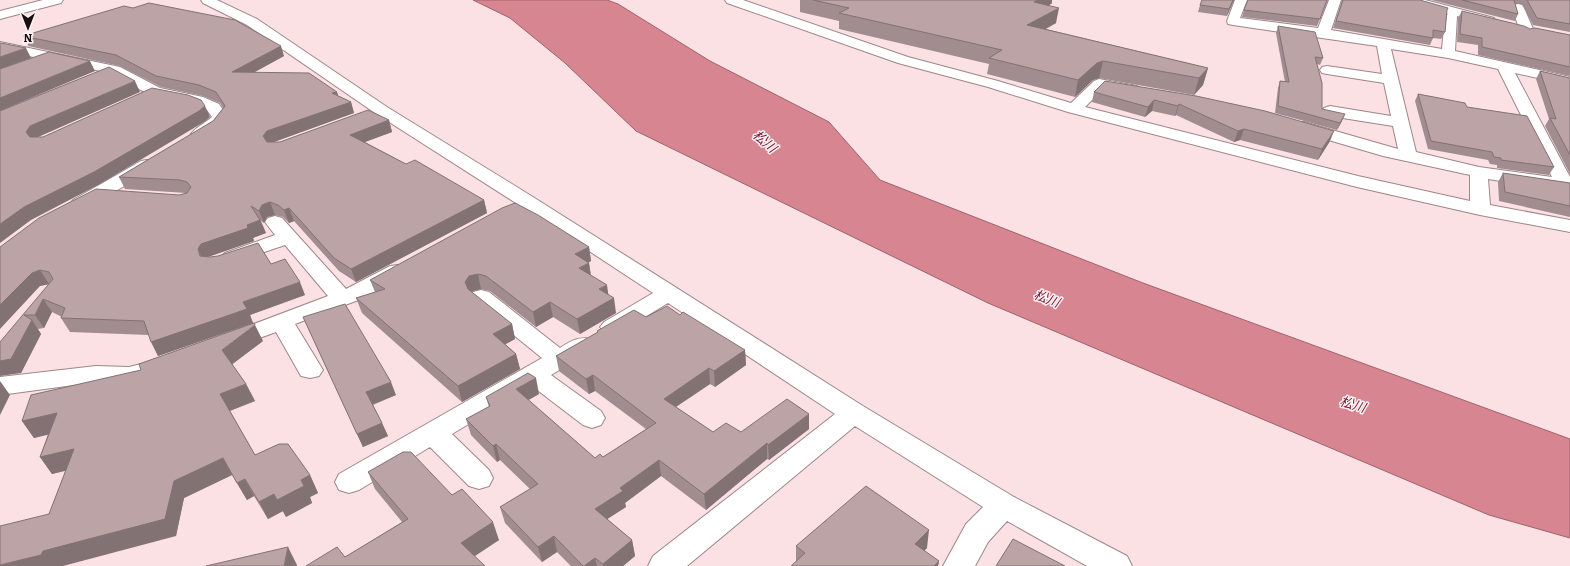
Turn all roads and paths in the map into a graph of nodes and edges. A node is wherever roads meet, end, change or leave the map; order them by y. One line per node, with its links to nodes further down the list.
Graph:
1 (57, 0): 8 (street)
2 (207, 0): 37 (street)
3 (731, 0): 27 (street)
4 (1241, 0): 13 (street)
5 (1335, 0): 13 (street)
6 (1422, 3): 10 (street)
7 (1518, 8): 12 (street)
8 (0, 15)
9 (1451, 17): 17 (street)
10 (1500, 24)
11 (1513, 27): 12 (street)
12 (1527, 31): 14 (street)
13 (1323, 33): 15 (street)
14 (1543, 33)
15 (1383, 44): 17 (street); 24 (street)
16 (0, 46): 18 (street)
17 (1448, 54): 20 (street)
18 (50, 58): 19 (street); 21 (street)
19 (29, 65)
20 (1505, 68): 25 (street); 34 (street)
21 (115, 70): 23 (street); 31 (street)
22 (1327, 70): 24 (street)
23 (94, 79)
24 (1391, 80): 30 (street)
25 (1570, 81)
26 (1146, 92): 27 (street)
27 (1074, 109): 38 (street)
28 (1330, 111): 30 (street)
29 (1286, 122): 32 (street)
30 (1401, 122): 32 (street)
31 (187, 141)
32 (1408, 156): 34 (street)
33 (161, 157): 35 (street)
34 (1479, 172): 38 (street)
35 (99, 194): 36 (street); 39 (street)
36 (130, 196)
37 (526, 201): 40 (street); 46 (street)
38 (1480, 209): 42 (street)
39 (66, 211)
40 (505, 212)
41 (275, 222): 43 (street)
42 (1570, 226)
43 (289, 237): 45 (street); 48 (street)
44 (416, 261): 48 (street)
45 (216, 263)
46 (670, 293): 51 (street); 56 (street)
47 (481, 297): 51 (street)
48 (342, 298): 49 (street)
49 (282, 322): 50 (street); 53 (street)
50 (211, 348)
51 (559, 359): 54 (street)
52 (161, 366): 55 (street)
53 (310, 370)
54 (533, 374): 57 (street); 58 (street)
55 (0, 386)
56 (854, 413): 61 (street); 62 (street)
57 (592, 418)
58 (433, 433): 59 (street); 60 (street)
59 (479, 478)
60 (349, 482)
61 (1003, 505): 63 (street); 64 (street)
62 (664, 566)
63 (959, 566)
64 (1116, 566)

